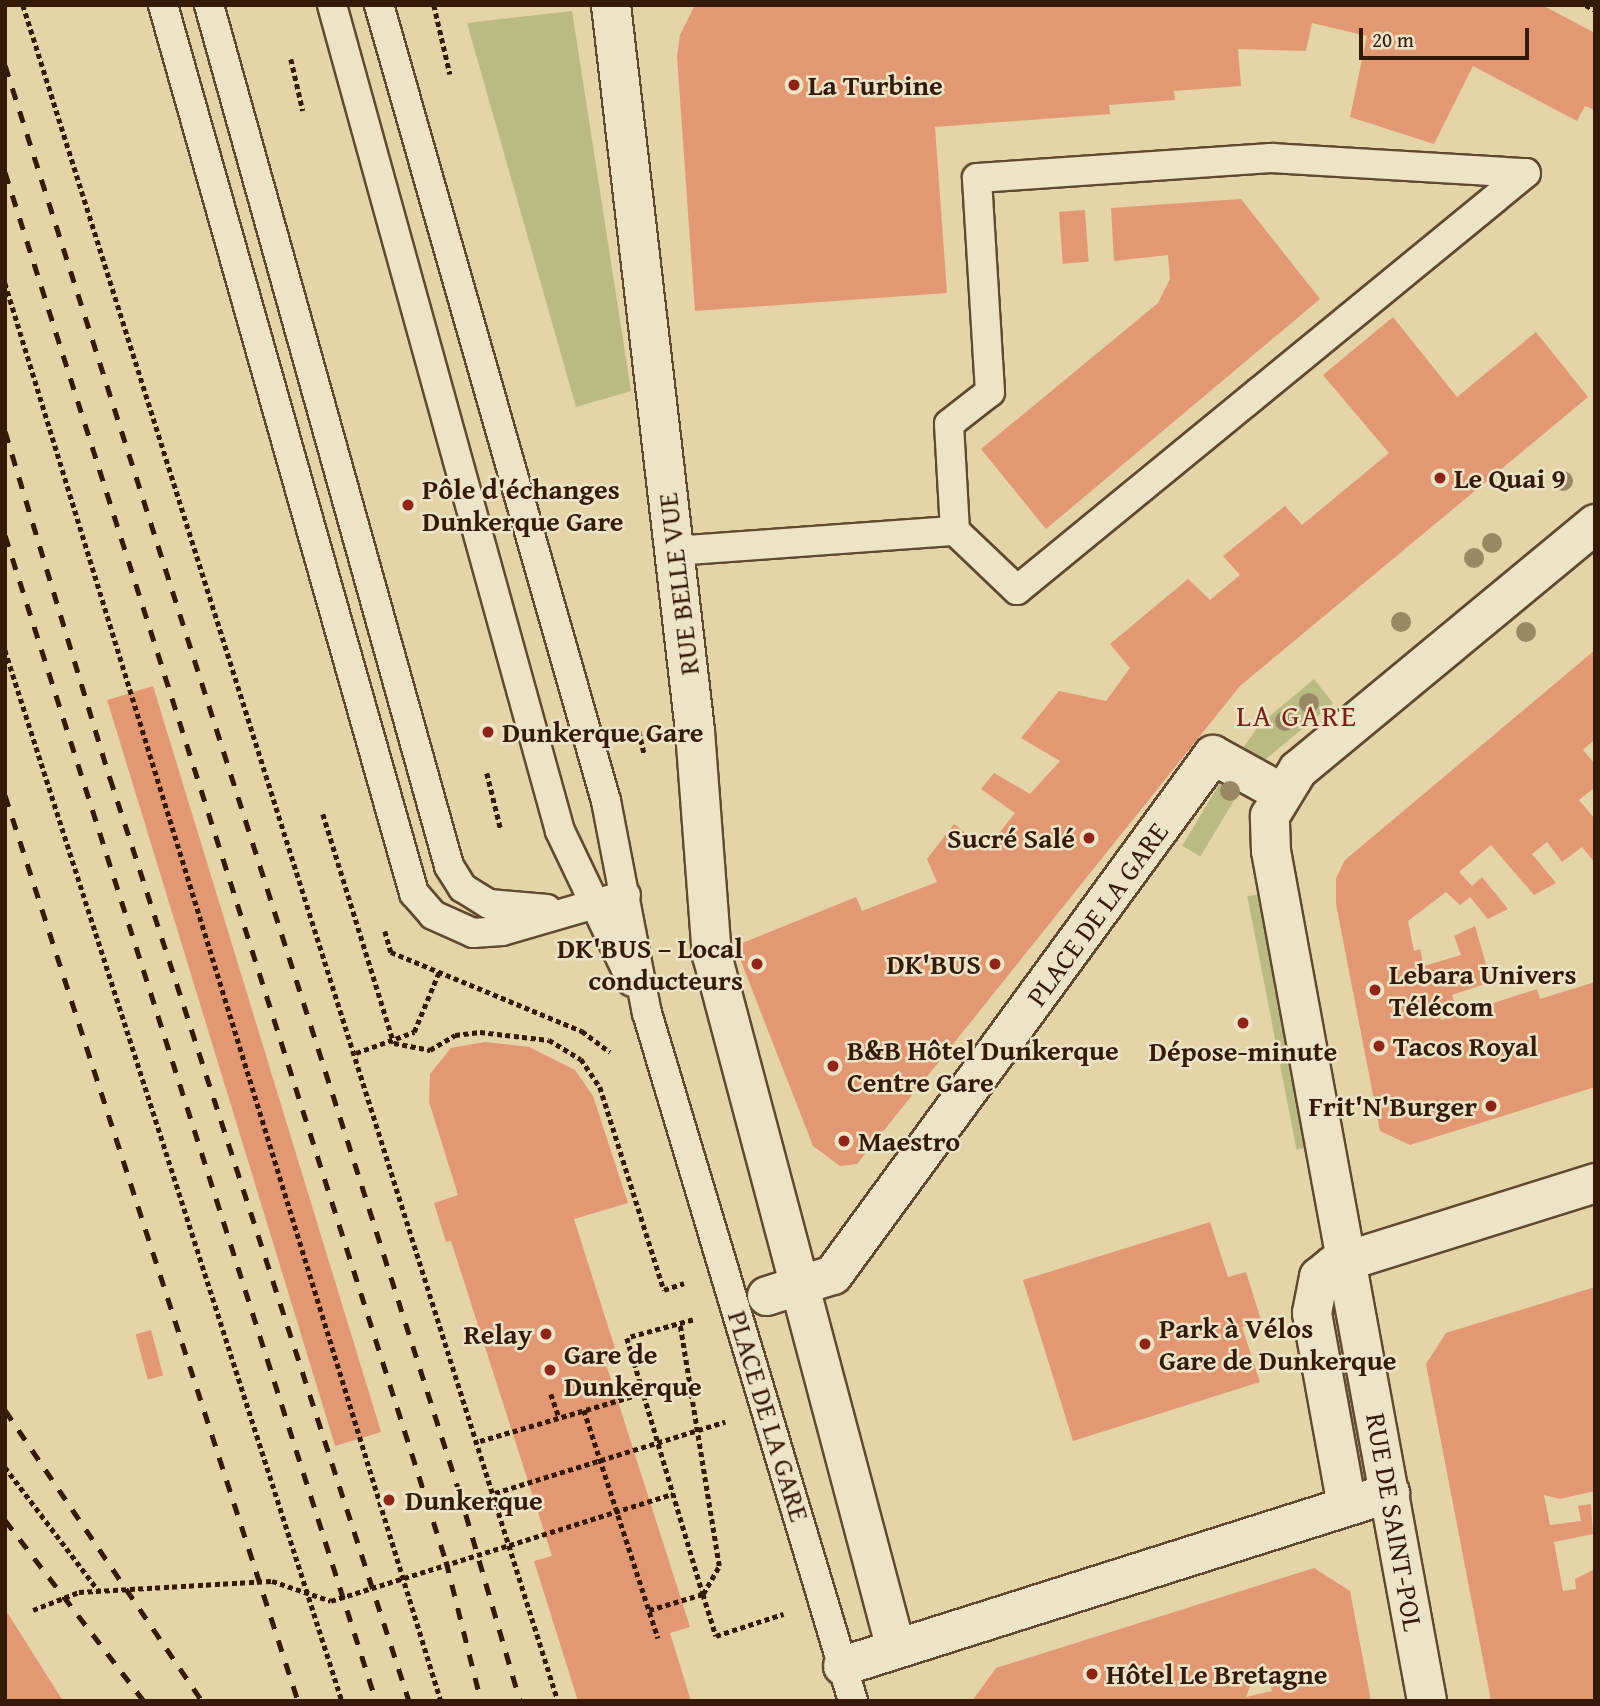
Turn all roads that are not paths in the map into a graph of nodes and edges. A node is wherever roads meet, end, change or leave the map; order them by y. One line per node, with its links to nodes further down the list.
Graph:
1 (163, 5): 11 (lane)
2 (209, 5): 11 (lane)
3 (332, 5): 11 (lane)
4 (379, 5): 10 (lane)
5 (611, 5): 8 (street, RUE BELLE VUE)
6 (1595, 524): 9 (street)
7 (955, 531): 7 (lane); 8 (lane)
8 (674, 551): 13 (street, RUE BELLE VUE)
9 (1280, 792): 15 (street); 16 (street, PLACE DE LA GARE)
10 (626, 895): 11 (lane); 12 (lane)
11 (595, 905): 12 (lane)
12 (648, 1013): 20 (lane, PLACE DE LA GARE)
13 (764, 1157): 16 (street, PLACE DE LA GARE)
14 (1595, 1183): 15 (street)
15 (1348, 1261): 17 (street, RUE DE SAINT-POL); 18 (street)
16 (783, 1291): 19 (street, PLACE DE LA GARE)
17 (1390, 1493): 18 (street, PLACE DE LA GARE); 21 (street, RUE DE SAINT-POL)
18 (1347, 1506): 19 (street, PLACE DE LA GARE)
19 (895, 1649): 20 (street, PLACE DE LA GARE)
20 (848, 1684)
21 (1427, 1701)

